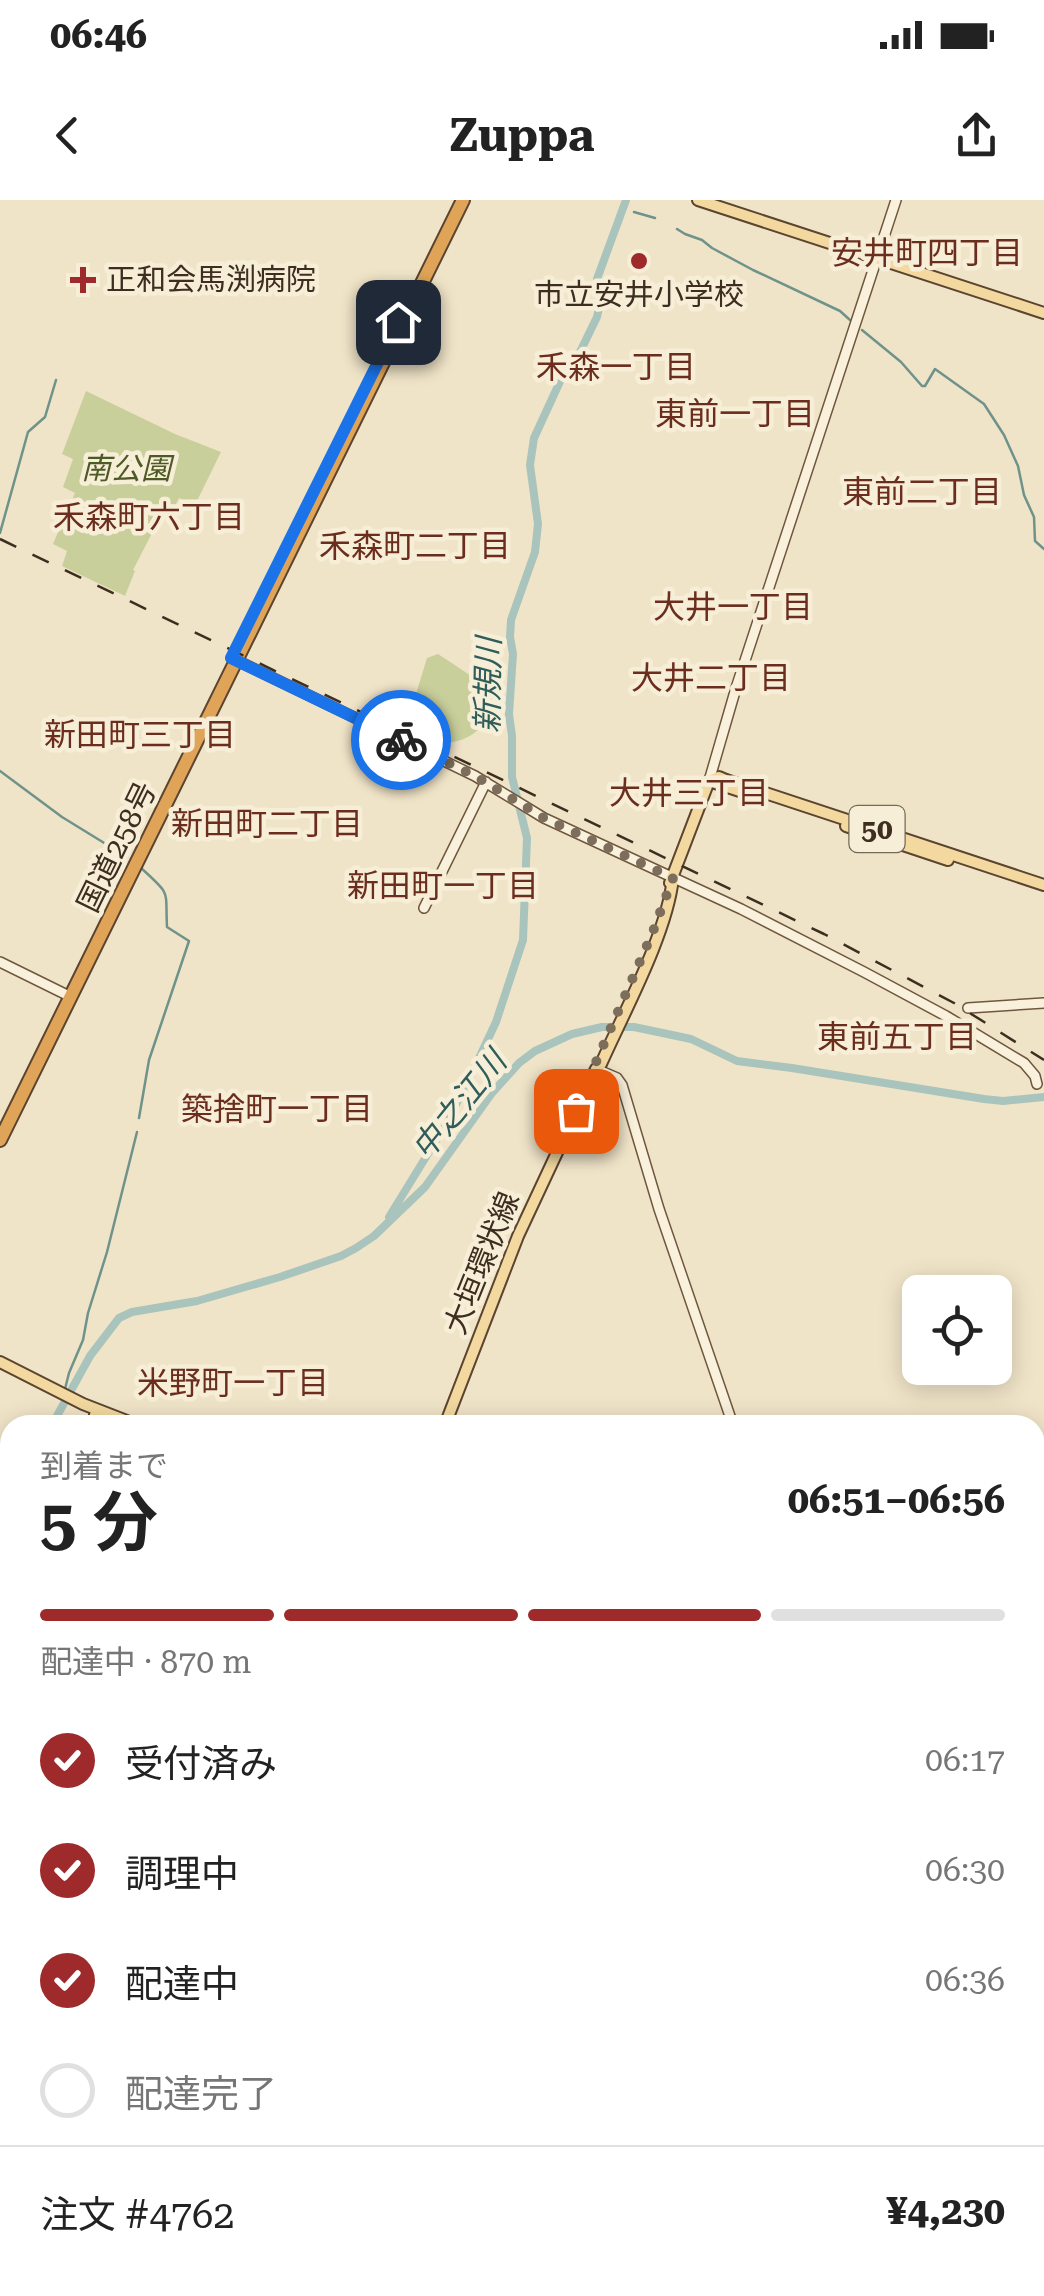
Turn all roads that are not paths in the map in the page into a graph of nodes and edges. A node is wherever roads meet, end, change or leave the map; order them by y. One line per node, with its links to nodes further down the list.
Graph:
1 (460, 200): 6 (highway, 国道258号)
2 (698, 200): 4 (main road)
3 (896, 200): 4 (street)
4 (877, 259): 5 (main road); 7 (street)
5 (1044, 313)
6 (234, 660): 10 (street); 15 (highway, 国道258号); 21 (highway, 国道258号)
7 (715, 759): 8 (street); 9 (street)
8 (726, 780): 9 (main road, 50); 12 (main road, 50)
9 (709, 781): 11 (main road, 大垣環状線); 12 (main road, 50)
10 (486, 782): 11 (street); 13 (street)
11 (673, 878): 18 (main road, 大垣環状線); 19 (street)
12 (1044, 888)
13 (424, 908)
14 (0, 962): 15 (street)
15 (65, 994): 20 (highway, 国道258号)
16 (1044, 1003): 17 (street)
17 (968, 1008)
18 (596, 1069): 26 (main road, 大垣環状線); 27 (street)
19 (1037, 1084)
20 (0, 1125)
21 (0, 1140)
22 (0, 1365): 23 (main road)
23 (83, 1406): 24 (main road); 25 (main road)
24 (99, 1415)
25 (109, 1415)
26 (449, 1415)
27 (730, 1415)

